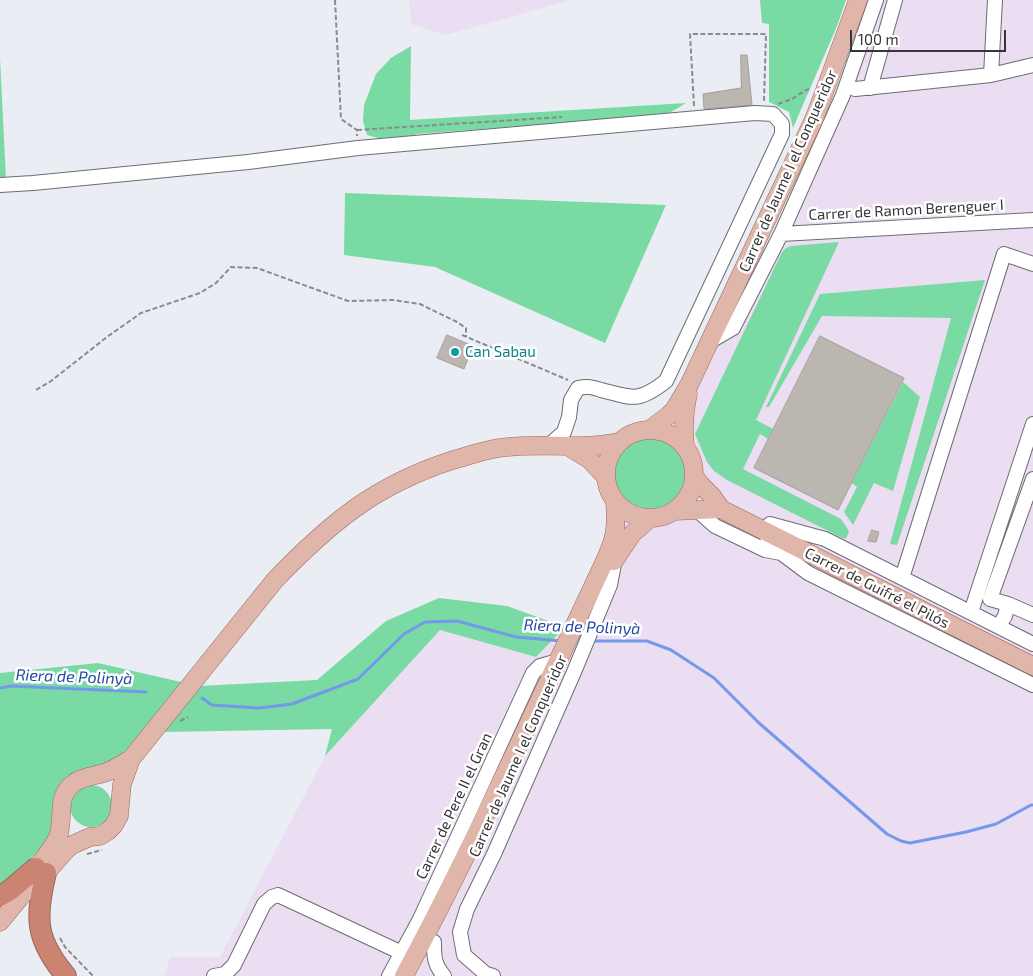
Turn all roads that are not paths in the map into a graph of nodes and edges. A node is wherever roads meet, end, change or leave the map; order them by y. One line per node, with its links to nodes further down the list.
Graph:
1 (858, 0): 13 (main road)
2 (876, 0): 11 (street, Carrer de Jaume I el Conqueridor)
3 (895, 0): 7 (street)
4 (995, 0): 6 (street)
5 (1033, 65): 6 (street)
6 (990, 75): 7 (street)
7 (870, 88): 8 (street)
8 (855, 89)
9 (0, 185): 15 (street)
10 (1033, 220): 11 (street, Carrer de Ramon Berenguer I)
11 (781, 234): 13 (street, Carrer de Jaume I el Conqueridor)
12 (1033, 264): 33 (street)
13 (709, 342): 14 (main road)
14 (690, 382): 17 (main road); 20 (main road)
15 (569, 417): 19 (street); 21 (street)
16 (1033, 424): 35 (street)
17 (652, 428): 18 (main road); 20 (main road)
18 (618, 442): 21 (main road); 22 (main road)
19 (548, 446): 21 (main road); 43 (main road)
20 (685, 446): 23 (main road)
21 (575, 447): 22 (main road)
22 (605, 476): 25 (main road)
23 (695, 477): 26 (main road, Carrer de Guifré el Pilós); 28 (main road)
24 (1033, 479): 34 (street)
25 (615, 502): 29 (main road); 38 (main road)
26 (721, 509): 27 (main road, Carrer de Guifré el Pilós); 30 (main road, Carrer de Guifré el Pilós)
27 (698, 510): 28 (main road, Carrer de Guifré el Pilós); 31 (street)
28 (675, 511): 29 (main road)
29 (648, 519): 32 (main road)
30 (764, 531): 31 (street); 33 (street); 41 (main road, Carrer de Guifré el Pilós)
31 (782, 554): 42 (street)
32 (615, 559): 38 (main road); 59 (street, Carrer de Jaume I el Conqueridor)
33 (902, 578): 35 (street)
34 (1008, 604): 36 (street); 37 (street)
35 (971, 612): 37 (street)
36 (1033, 615)
37 (999, 626): 39 (street)
38 (574, 632): 40 (main road)
39 (1033, 644)
40 (563, 655): 51 (main road); 52 (street, Carrer de Pere II el Gran); 56 (main road)
41 (1033, 666)
42 (1033, 685)
43 (131, 759): 44 (main road); 45 (main road)
44 (84, 778): 45 (main road); 46 (main road)
45 (120, 805): 47 (main road)
46 (62, 816): 47 (main road); 48 (main road)
47 (90, 837): 48 (main road)
48 (41, 870): 49 (highway); 50 (main road); 53 (highway)
49 (0, 896)
50 (0, 922)
51 (434, 942): 57 (main road); 58 (street)
52 (402, 952): 54 (street); 55 (street, Carrer de Pere II el Gran)
53 (66, 976)
54 (214, 976)
55 (390, 976)
56 (404, 976)
57 (416, 976)
58 (444, 976)
59 (493, 976)

